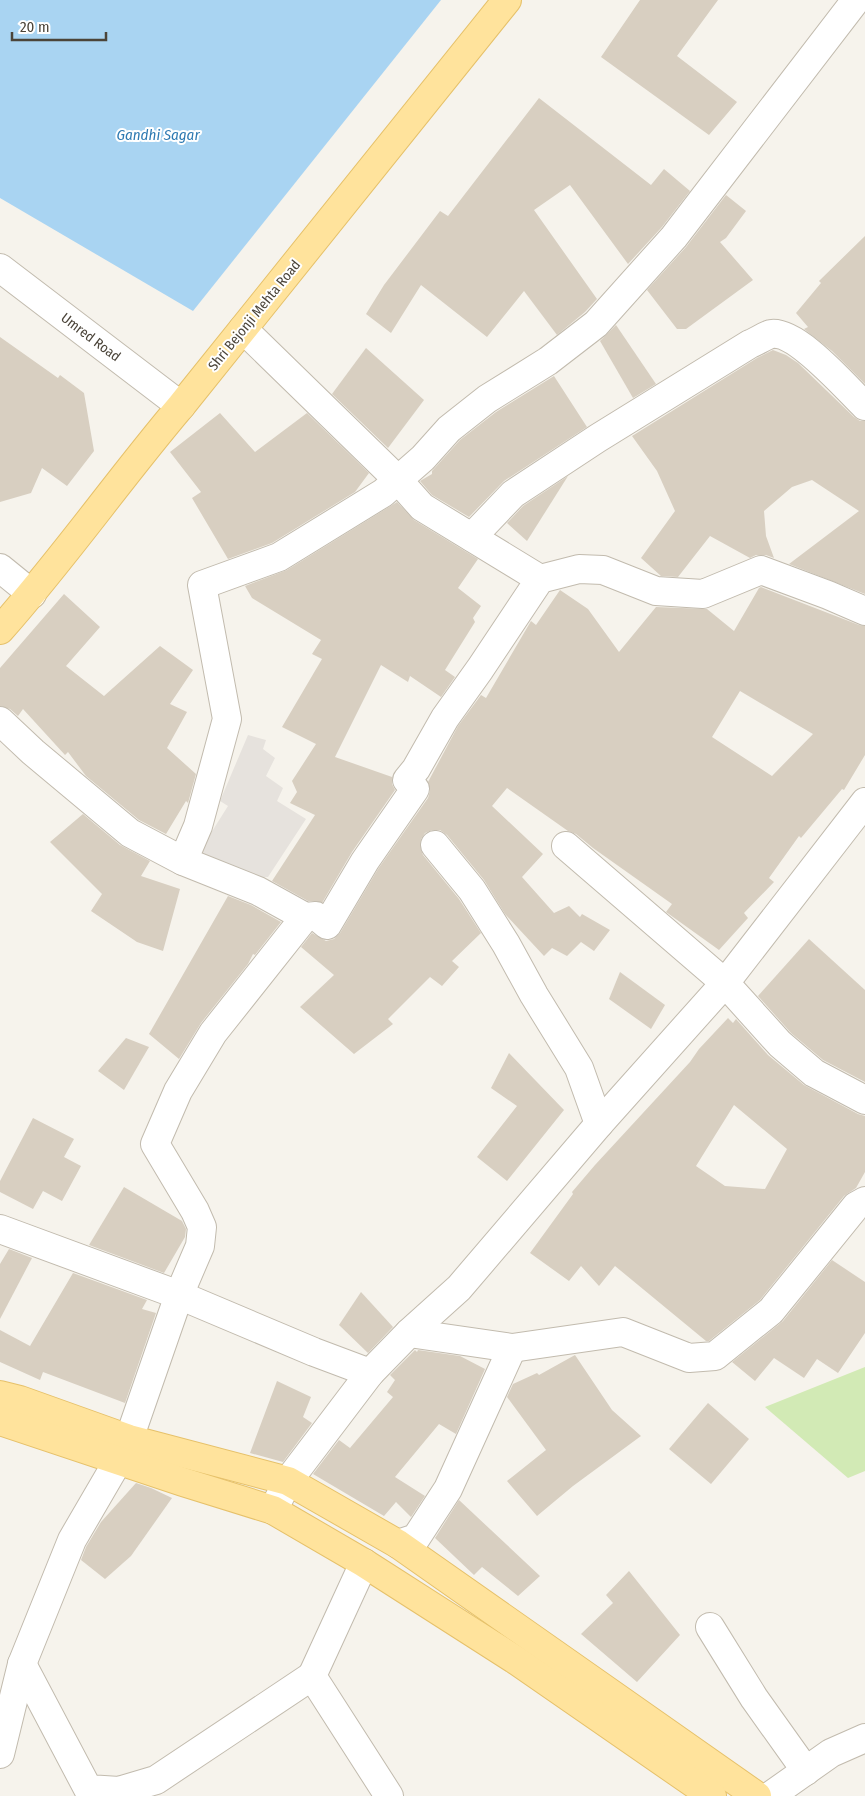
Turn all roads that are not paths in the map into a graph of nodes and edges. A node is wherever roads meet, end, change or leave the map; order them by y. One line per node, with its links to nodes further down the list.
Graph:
1 (507, 0): 4 (main road, Shri Bejonji Mehta Road)
2 (856, 0): 7 (street)
3 (0, 268): 5 (street, Umred Road)
4 (243, 329): 5 (main road, Shri Bejonji Mehta Road); 7 (street)
5 (181, 406): 11 (main road, Shri Bejonji Mehta Road)
6 (865, 406): 8 (street)
7 (398, 480): 8 (street); 18 (street)
8 (472, 537): 10 (street)
9 (0, 568): 11 (street)
10 (540, 578): 12 (street); 19 (street)
11 (32, 594): 13 (main road, Shri Bejonji Mehta Road)
12 (865, 611)
13 (0, 630)
14 (0, 721): 18 (street)
15 (865, 802): 20 (street)
16 (435, 845): 22 (street)
17 (566, 846): 20 (street)
18 (184, 860): 19 (street)
19 (305, 917): 25 (street)
20 (725, 983): 21 (street); 22 (street)
21 (865, 1100)
22 (599, 1124): 26 (street)
23 (865, 1201): 27 (street)
24 (0, 1229): 25 (street)
25 (179, 1295): 28 (street); 31 (street)
26 (409, 1333): 27 (street); 28 (street)
27 (512, 1348): 34 (street)
28 (370, 1373): 32 (street)
29 (0, 1395): 31 (main road)
30 (0, 1421): 31 (main road)
31 (123, 1450): 32 (main road); 33 (main road); 37 (street)
32 (288, 1481): 33 (street); 34 (main road)
33 (273, 1510): 35 (main road)
34 (398, 1544): 45 (main road)
35 (364, 1563): 38 (street); 44 (main road)
36 (710, 1627): 41 (street)
37 (22, 1664): 40 (street); 42 (street)
38 (312, 1676): 42 (street); 43 (street)
39 (865, 1738): 41 (street)
40 (0, 1754)
41 (806, 1771): 46 (street)
42 (119, 1794)
43 (388, 1796)
44 (712, 1796)
45 (757, 1796)
46 (770, 1796)

